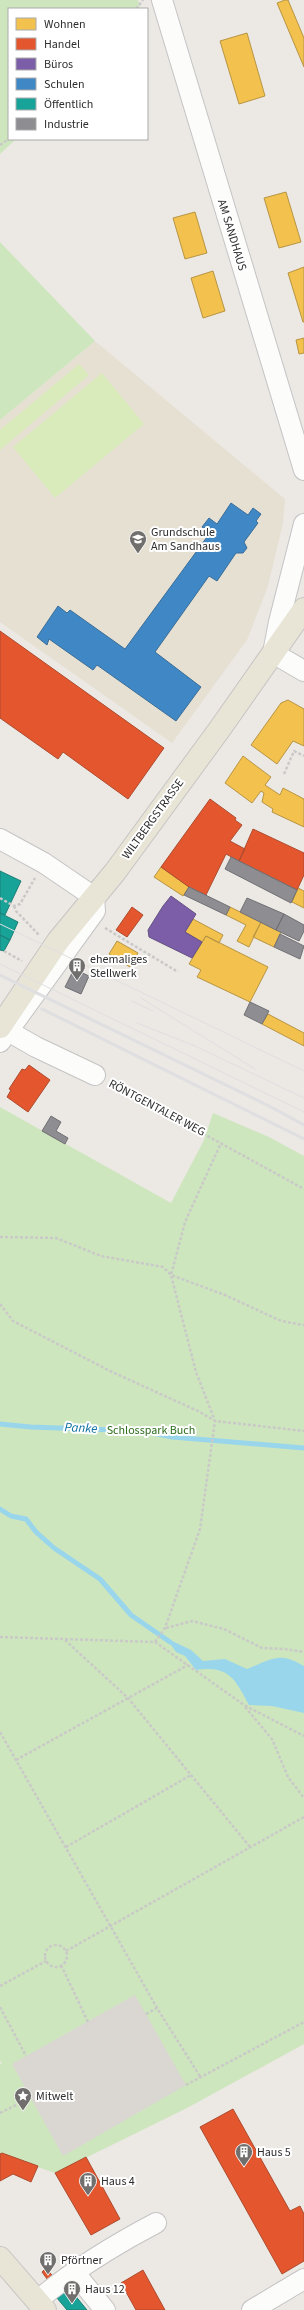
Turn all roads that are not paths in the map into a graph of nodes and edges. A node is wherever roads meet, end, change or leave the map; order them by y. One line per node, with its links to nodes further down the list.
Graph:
1 (162, 0): 2 (street, AM SANDHAUS)
2 (304, 470)
3 (304, 524): 5 (street)
4 (304, 609): 5 (main road, WILTBERGSTRASSE)
5 (273, 653): 6 (street); 8 (main road, WILTBERGSTRASSE)
6 (304, 671)
7 (0, 839): 8 (street)
8 (94, 897): 9 (main road, WILTBERGSTRASSE)
9 (3, 1033): 10 (street, RÖNTGENTALER WEG)
10 (95, 1075)
11 (156, 2222): 13 (street)
12 (3, 2268): 15 (main road)
13 (74, 2272): 15 (street); 16 (street)
14 (304, 2279): 17 (street)
15 (41, 2305)
16 (105, 2310)
17 (252, 2310)

